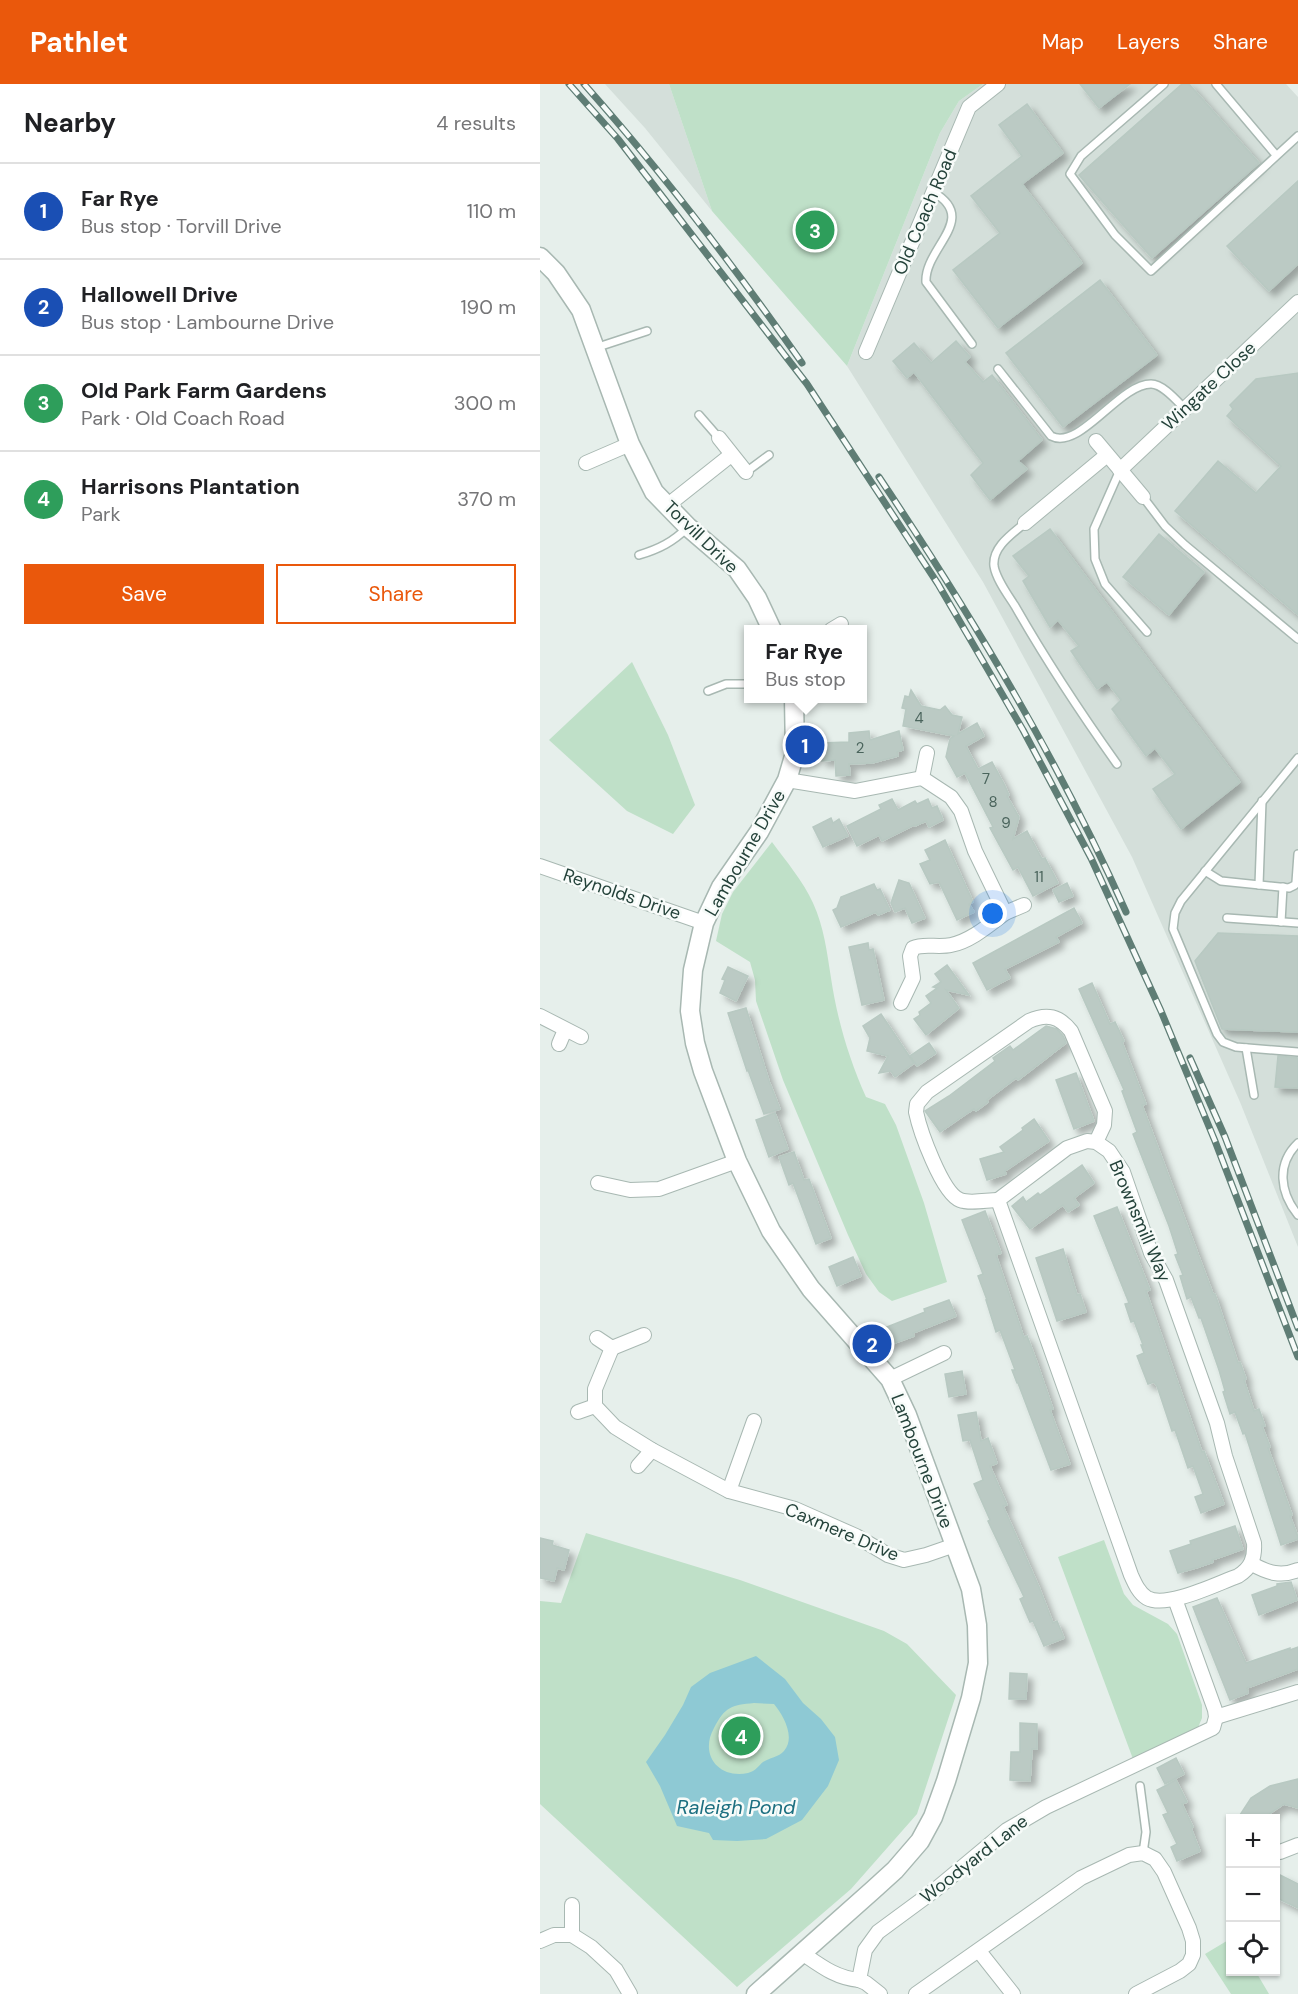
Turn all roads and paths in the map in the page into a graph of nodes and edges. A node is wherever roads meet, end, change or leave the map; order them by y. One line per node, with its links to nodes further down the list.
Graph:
1 (998, 84): 6 (street, Old Coach Road)
2 (1164, 84): 5 (lane)
3 (1216, 84): 5 (lane)
4 (1298, 135): 5 (lane)
5 (1276, 154)
6 (933, 192): 10 (lane); 12 (street, Old Coach Road)
7 (540, 257): 11 (street, Torvill Drive)
8 (1298, 302): 14 (street, Wingate Close)
9 (646, 331): 11 (lane)
10 (972, 344)
11 (595, 348): 19 (street, Torvill Drive)
12 (866, 352)
13 (998, 369): 16 (lane)
14 (1185, 408): 16 (lane); 24 (street, Wingate Close)
15 (699, 415): 17 (lane)
16 (1084, 428): 18 (lane)
17 (719, 438): 20 (street)
18 (1096, 441): 21 (street)
19 (630, 444): 23 (street); 27 (street, Torvill Drive)
20 (731, 454): 25 (street); 27 (street)
21 (1107, 454): 24 (street); 28 (street)
22 (769, 455): 25 (lane)
23 (586, 463)
24 (1120, 470): 26 (street); 32 (lane)
25 (746, 472)
26 (1143, 497): 33 (lane)
27 (668, 505): 29 (street, Torvill Drive)
28 (1025, 523): 39 (lane)
29 (688, 527): 30 (lane); 31 (street, Torvill Drive)
30 (639, 555)
31 (770, 625)
32 (1147, 632)
33 (1298, 639)
34 (744, 684): 35 (lane)
35 (708, 691)
36 (794, 703): 43 (street)
37 (927, 753): 42 (street)
38 (1298, 758): 40 (lane)
39 (1117, 764)
40 (1288, 769): 41 (lane); 44 (lane)
41 (1298, 774)
42 (921, 778): 43 (street); 51 (street)
43 (787, 780): 54 (street, Lambourne Drive)
44 (1262, 801): 47 (lane); 48 (lane)
45 (1298, 854): 49 (lane)
46 (540, 866): 54 (street, Reynolds Drive)
47 (1205, 871): 48 (lane); 61 (lane)
48 (1259, 885): 49 (lane)
49 (1283, 887): 53 (lane)
50 (1024, 905): 51 (street)
51 (1005, 913): 56 (street)
52 (1227, 918): 53 (lane)
53 (1281, 922): 55 (lane)
54 (704, 923): 66 (street, Lambourne Drive)
55 (1298, 923)
56 (901, 1003)
57 (540, 1016): 58 (street)
58 (565, 1030): 59 (street); 60 (street)
59 (581, 1037)
60 (559, 1044)
61 (1246, 1048): 62 (lane); 63 (lane)
62 (1298, 1052)
63 (1254, 1095)
64 (1096, 1142): 68 (street, Brownsmill Way); 68 (street); 82 (street, Brownsmill Way)
65 (1298, 1143): 69 (lane)
66 (737, 1161): 67 (street); 74 (street, Lambourne Drive)
67 (598, 1184)
68 (998, 1200): 84 (street)
69 (1298, 1215)
70 (644, 1335): 72 (street)
71 (597, 1338): 72 (street)
72 (612, 1348): 75 (street)
73 (944, 1353): 74 (street)
74 (890, 1379): 81 (street, Lambourne Drive)
75 (595, 1406): 76 (street); 78 (street, Caxmere Drive)
76 (578, 1412)
77 (754, 1421): 80 (street)
78 (652, 1450): 79 (street); 80 (street, Caxmere Drive)
79 (638, 1466)
80 (729, 1491): 81 (street, Caxmere Drive)
81 (955, 1545): 95 (street, Lambourne Drive)
82 (1252, 1564): 83 (street); 84 (street)
83 (1298, 1570)
84 (1175, 1599): 86 (street)
85 (1298, 1692): 86 (street, Woodyard Lane)
86 (1215, 1718): 96 (street, Woodyard Lane)
87 (1140, 1786): 90 (lane)
88 (1298, 1845): 89 (street)
89 (1280, 1852)
90 (1143, 1853): 94 (street); 102 (street)
91 (572, 1905): 92 (street)
92 (572, 1935): 93 (street); 97 (street)
93 (540, 1941)
94 (979, 1951): 100 (street); 101 (street)
95 (802, 1953): 96 (street); 98 (street, Lambourne Drive)
96 (859, 1980): 99 (street)
97 (630, 1994)
98 (756, 1994)
99 (880, 1994)
100 (915, 1994)
101 (1013, 1994)
102 (1136, 1994)

